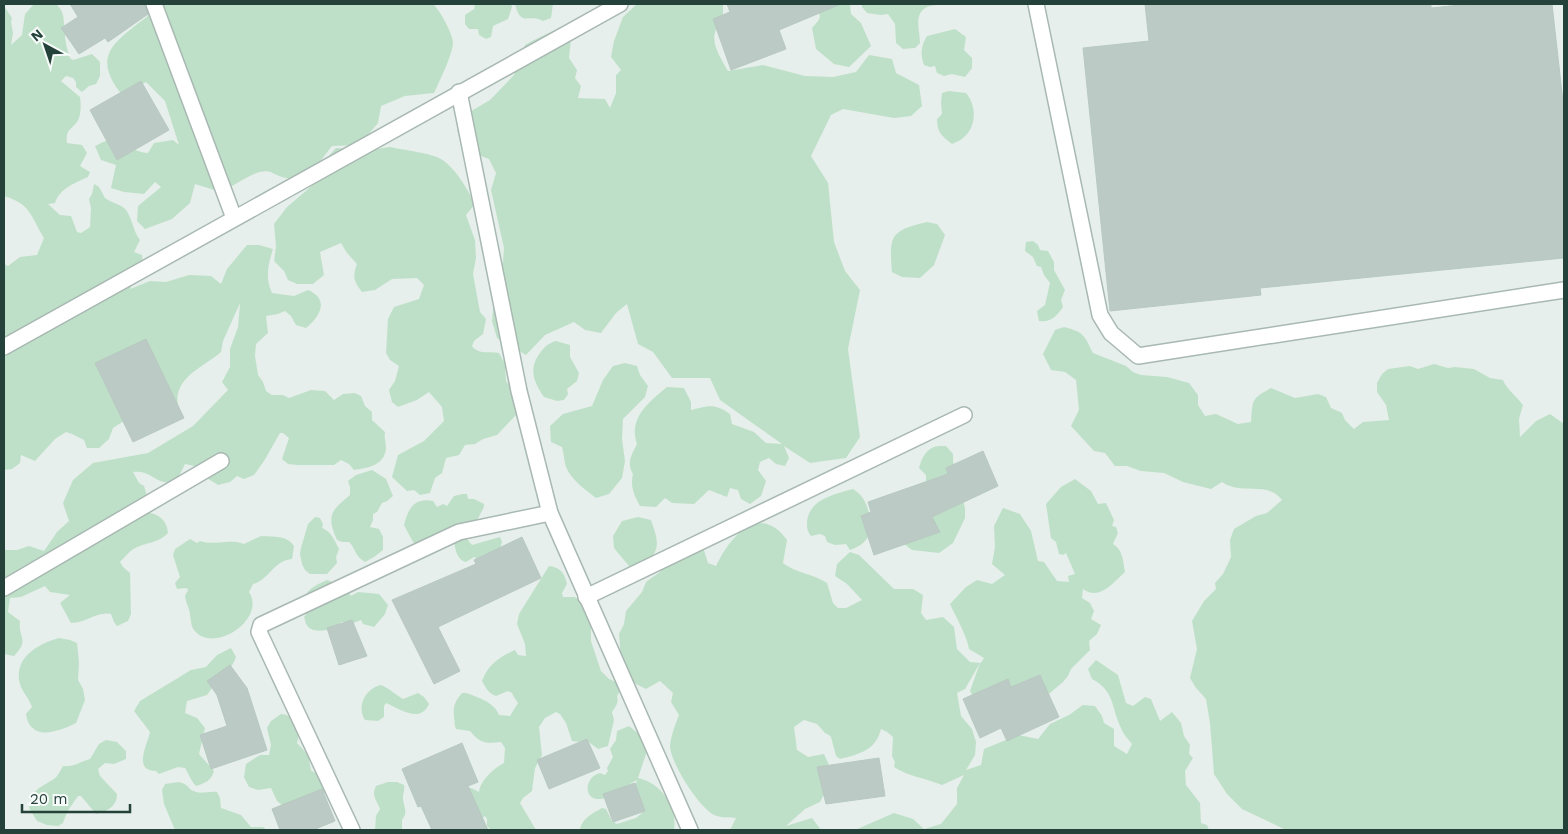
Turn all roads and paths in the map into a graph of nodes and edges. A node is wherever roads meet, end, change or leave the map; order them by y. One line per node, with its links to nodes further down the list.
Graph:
1 (154, 4): 5 (street)
2 (620, 4): 4 (street)
3 (1036, 4): 6 (street)
4 (459, 92): 5 (street); 10 (street)
5 (234, 218): 7 (street)
6 (1564, 290)
7 (4, 347)
8 (964, 415): 12 (street)
9 (221, 461): 11 (street)
10 (550, 514): 12 (street); 13 (street)
11 (4, 588)
12 (586, 597): 14 (street)
13 (352, 830)
14 (690, 830)

